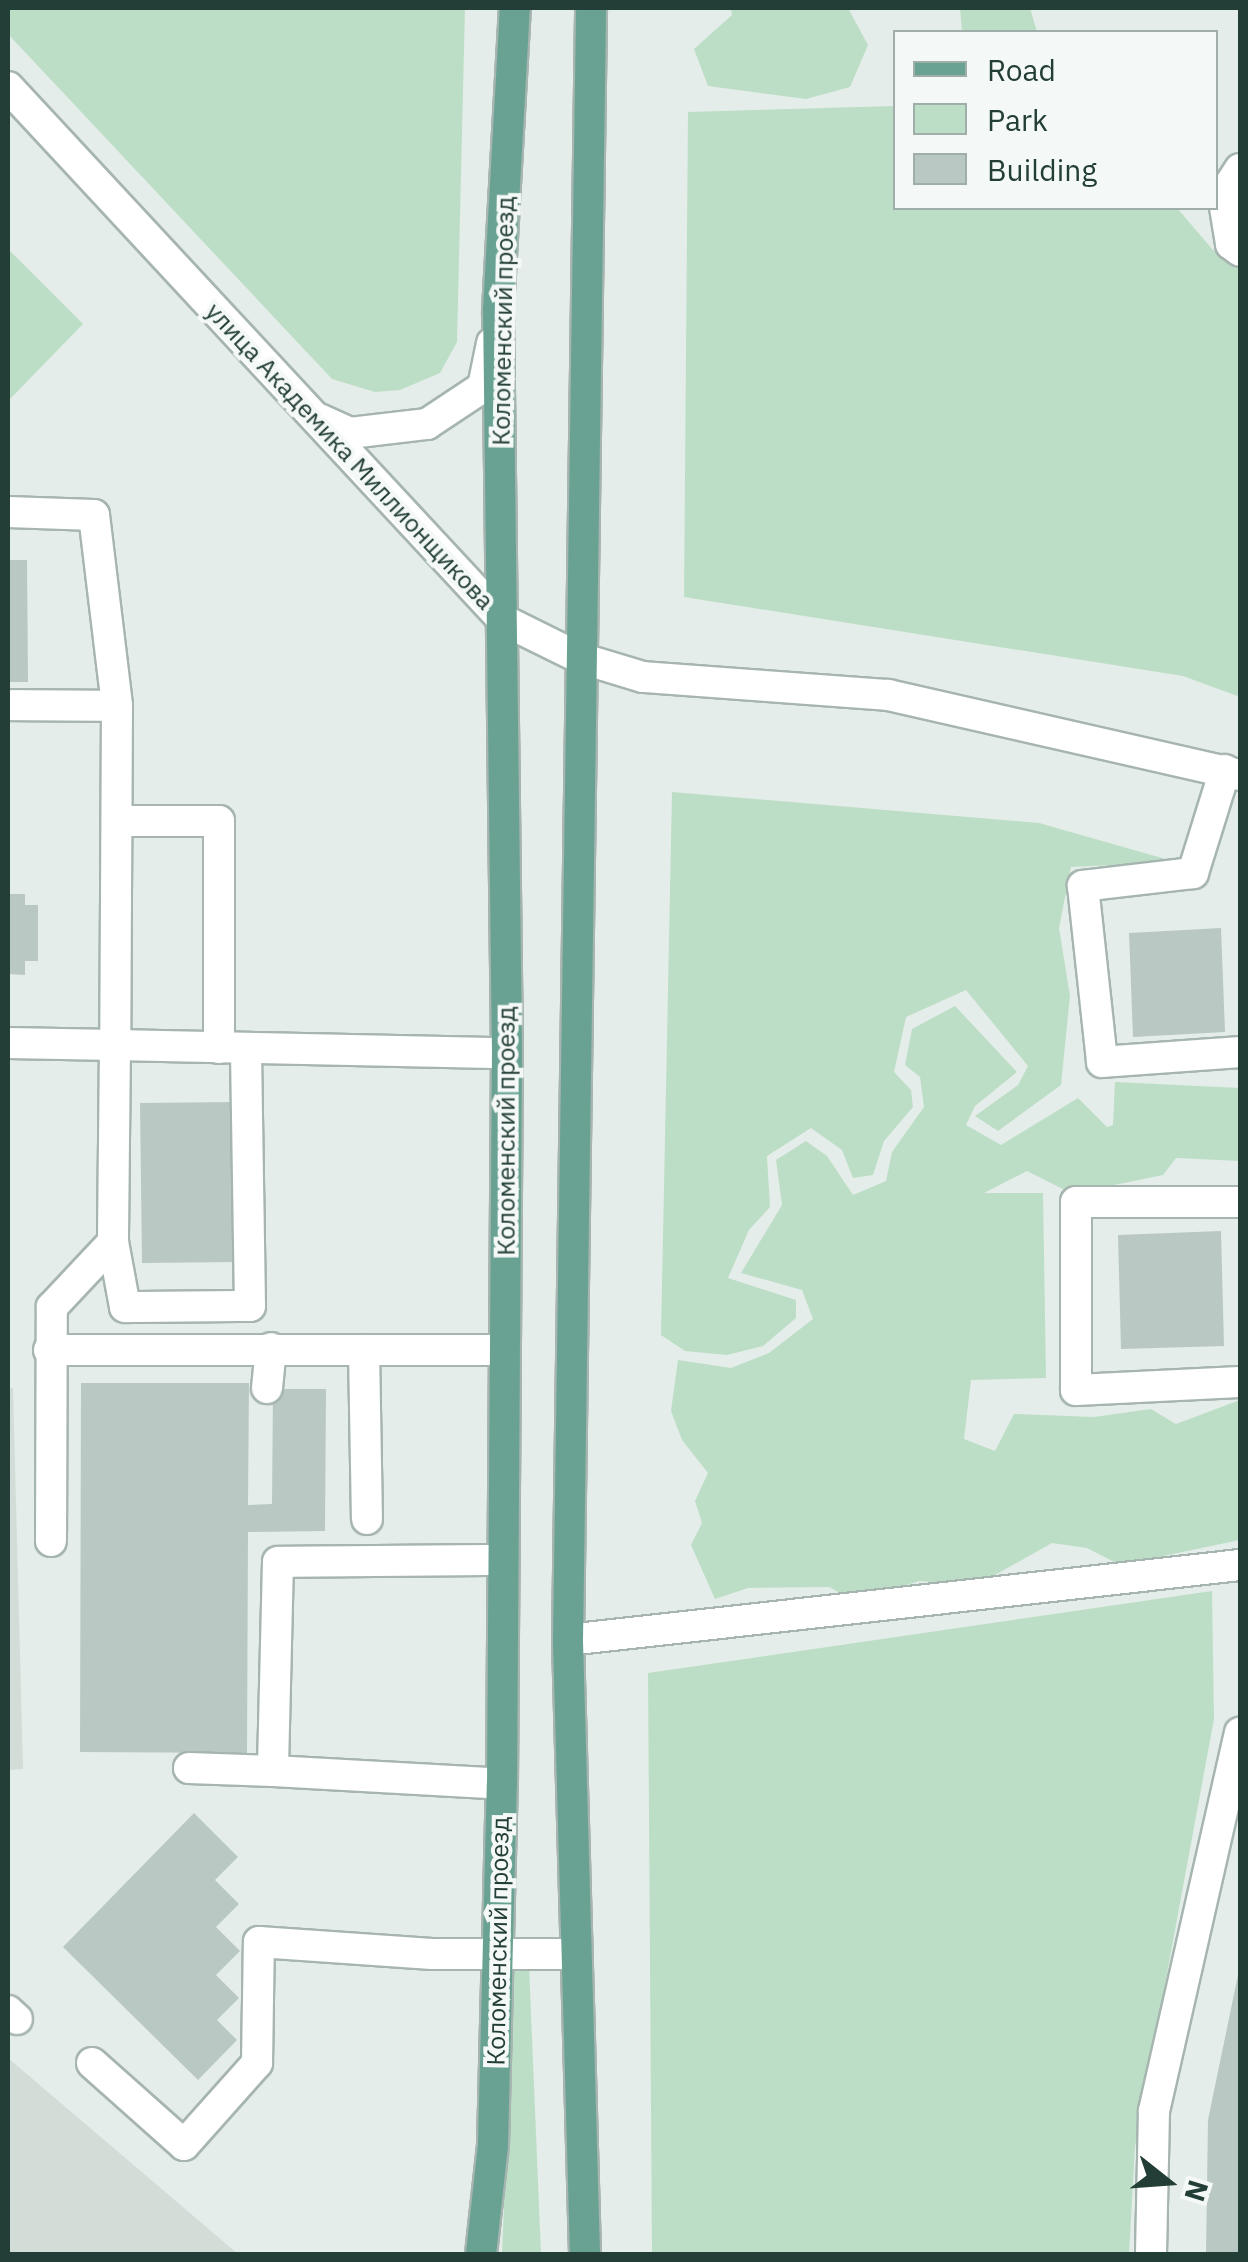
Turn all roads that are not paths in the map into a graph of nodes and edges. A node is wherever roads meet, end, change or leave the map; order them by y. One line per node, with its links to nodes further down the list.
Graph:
1 (515, 8): 6 (main road, Коломенский проезд)
2 (591, 8): 10 (main road)
3 (8, 86): 7 (street, улица Академика Миллионщикова)
4 (1240, 169): 5 (street)
5 (1240, 250)
6 (498, 310): 7 (street); 9 (main road, Коломенский проезд)
7 (310, 416): 9 (street, улица Академика Миллионщикова)
8 (8, 512): 12 (street)
9 (503, 620): 10 (street, улица Академика Миллионщикова); 19 (main road, Коломенский проезд)
10 (580, 658): 13 (street, улица Академика Миллионщикова); 32 (main road)
11 (8, 706): 12 (street)
12 (118, 706): 14 (street)
13 (1232, 773): 18 (street)
14 (117, 821): 16 (street); 17 (street)
15 (8, 1043): 16 (street)
16 (115, 1046): 17 (street); 21 (street)
17 (233, 1048): 19 (street); 21 (street)
18 (1240, 1052)
19 (506, 1053): 25 (main road, Коломенский проезд)
20 (1240, 1202): 26 (street)
21 (112, 1242): 23 (street)
22 (271, 1348): 23 (street); 24 (street); 27 (street)
23 (49, 1350): 29 (street)
24 (364, 1350): 25 (street); 28 (street)
25 (505, 1350): 30 (main road, Коломенский проезд)
26 (1240, 1382)
27 (266, 1388)
28 (367, 1518)
29 (51, 1542)
30 (501, 1560): 35 (street); 36 (main road, Коломенский проезд)
31 (1240, 1564): 32 (street)
32 (568, 1640): 38 (main road)
33 (1240, 1733): 42 (street)
34 (189, 1768): 35 (street)
35 (272, 1771): 36 (street)
36 (502, 1784): 37 (main road, Коломенский проезд)
37 (498, 1954): 38 (street); 39 (street); 40 (main road, Коломенский проезд)
38 (574, 1954): 41 (main road)
39 (92, 2064)
40 (480, 2254)
41 (585, 2254)
42 (1151, 2254)

